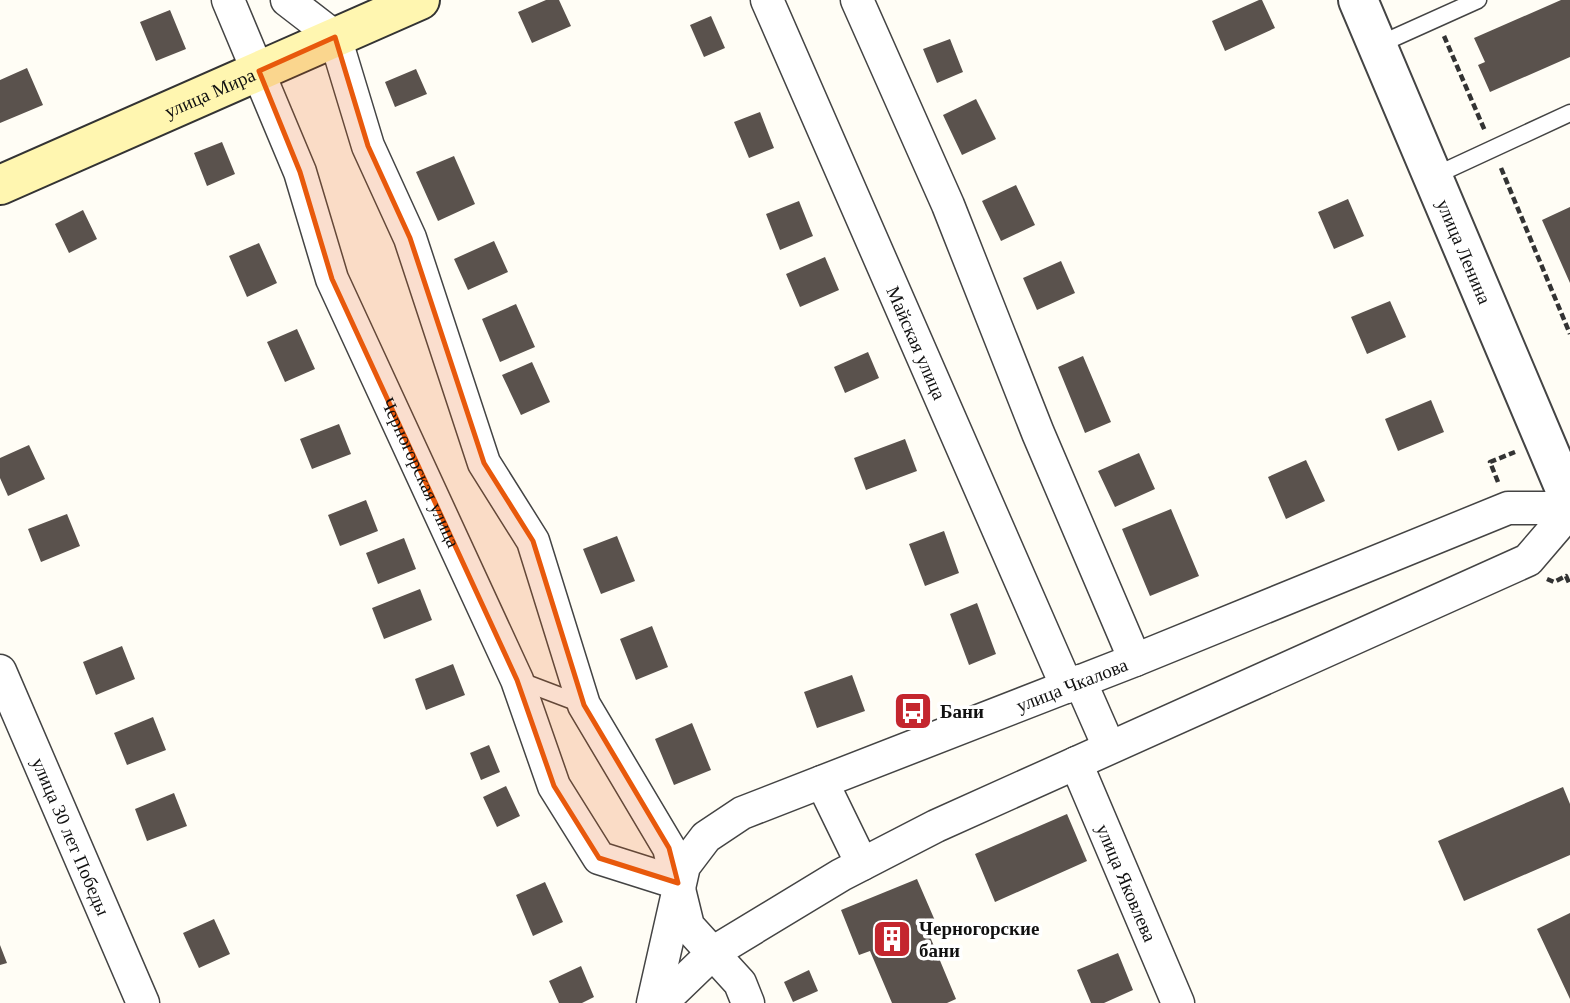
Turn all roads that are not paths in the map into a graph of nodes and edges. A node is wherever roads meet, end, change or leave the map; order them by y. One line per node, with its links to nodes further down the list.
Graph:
1 (228, 0): 10 (street, Черногорская улица)
2 (287, 0): 8 (street)
3 (420, 0): 8 (main road, улица Мира)
4 (767, 0): 19 (street, Майская улица)
5 (857, 0): 16 (street)
6 (1359, 0): 9 (street, улица Ленина)
7 (1478, 0): 9 (lane)
8 (335, 37): 10 (main road, улица Мира); 20 (street)
9 (1378, 45): 12 (street, улица Ленина)
10 (259, 71): 13 (main road, улица Мира); 18 (street, Черногорская улица)
11 (1570, 113): 12 (lane)
12 (1434, 176): 14 (street, улица Ленина)
13 (0, 185)
14 (1570, 501)
15 (1570, 510): 16 (street, улица Чкалова); 21 (street, улица Чкалова)
16 (1135, 660): 19 (street, улица Чкалова)
17 (0, 671): 27 (street, улица 30 лет Победы)
18 (517, 680): 20 (lane); 25 (street, Черногорская улица)
19 (1074, 684): 21 (street, Майская улица); 23 (street, улица Чкалова)
20 (584, 705): 25 (street)
21 (1109, 747): 22 (street, улица Чкалова)
22 (1076, 763): 24 (street, улица Чкалова); 31 (street, улица Яковлева)
23 (822, 782): 24 (street); 25 (street, улица Чкалова)
24 (862, 864): 26 (street, улица Чкалова)
25 (678, 883): 26 (street); 28 (street, улица Чкалова)
26 (714, 952): 29 (street, улица Чкалова); 30 (street)
27 (143, 1003)
28 (653, 1003)
29 (661, 1003)
30 (748, 1003)
31 (1178, 1003)

